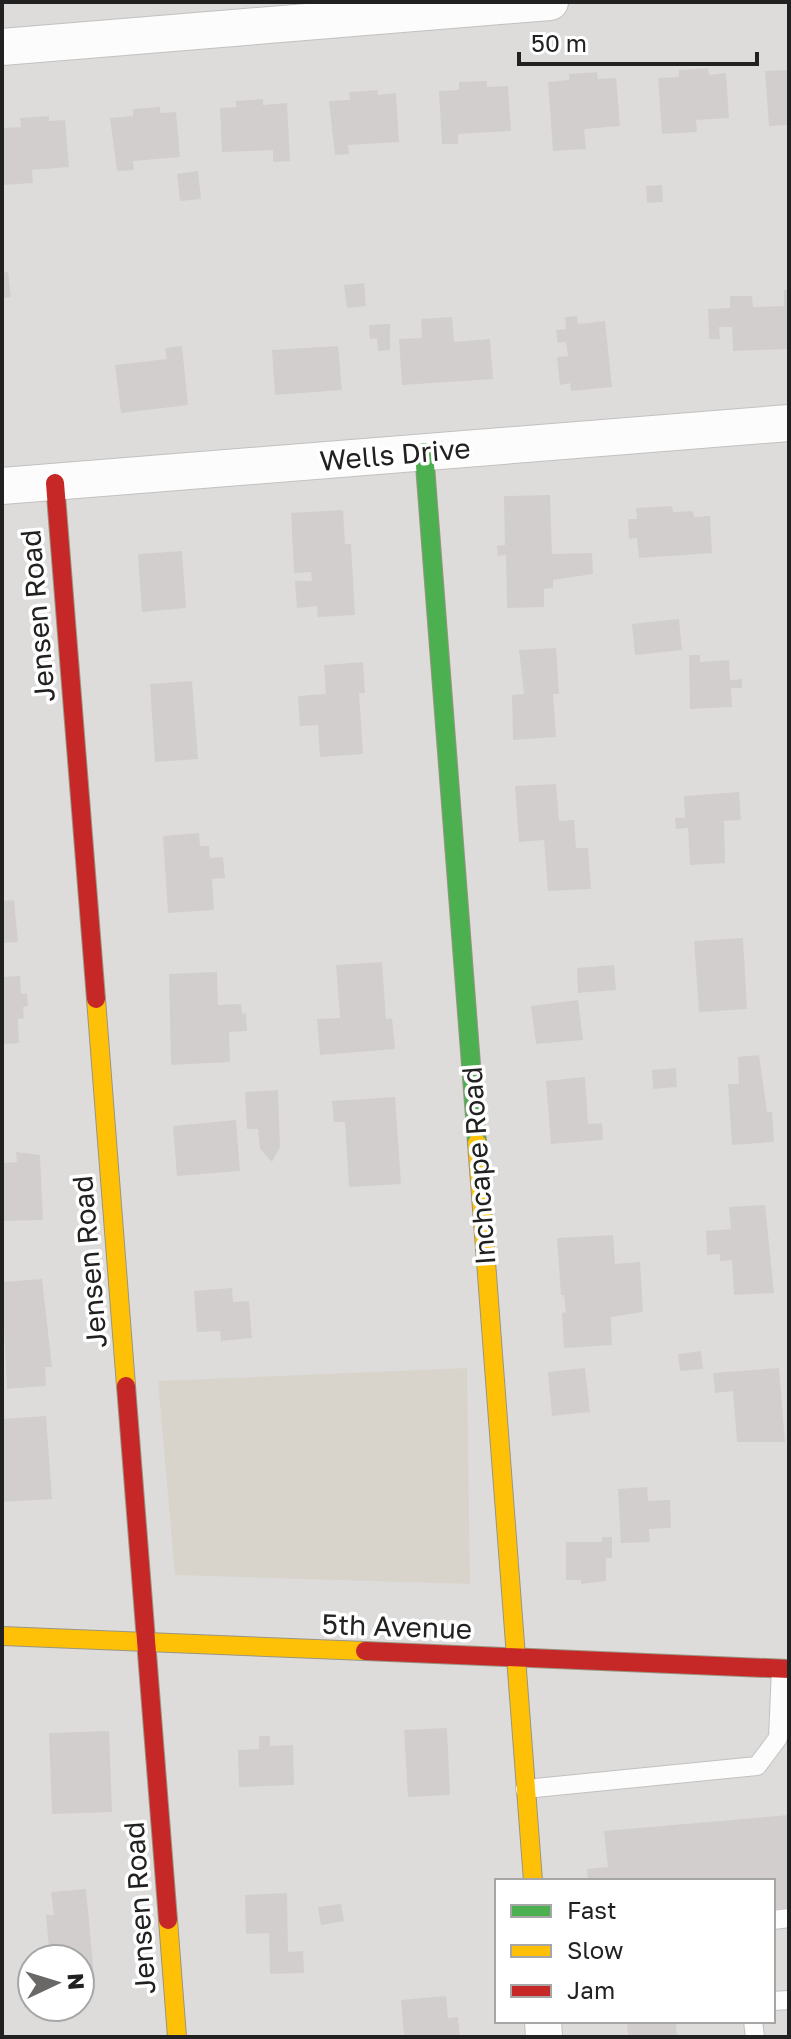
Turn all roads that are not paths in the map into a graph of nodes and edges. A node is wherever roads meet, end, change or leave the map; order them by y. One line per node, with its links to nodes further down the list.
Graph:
1 (550, 2): 2 (street)
2 (2, 47)
3 (788, 431): 4 (street, Wells Drive)
4 (424, 452): 5 (street, Wells Drive); 9 (street, Inchcape Road)
5 (55, 483): 6 (street, Wells Drive); 8 (street, Jensen Road)
6 (2, 486)
7 (2, 1636): 8 (street, 5th Avenue)
8 (147, 1643): 9 (street, 5th Avenue); 13 (street, Jensen Road)
9 (516, 1659): 10 (street, 5th Avenue); 11 (street, Inchcape Road)
10 (785, 1669): 11 (lane)
11 (525, 1789): 12 (street, Inchcape Road)
12 (533, 1879)
13 (177, 2037)

